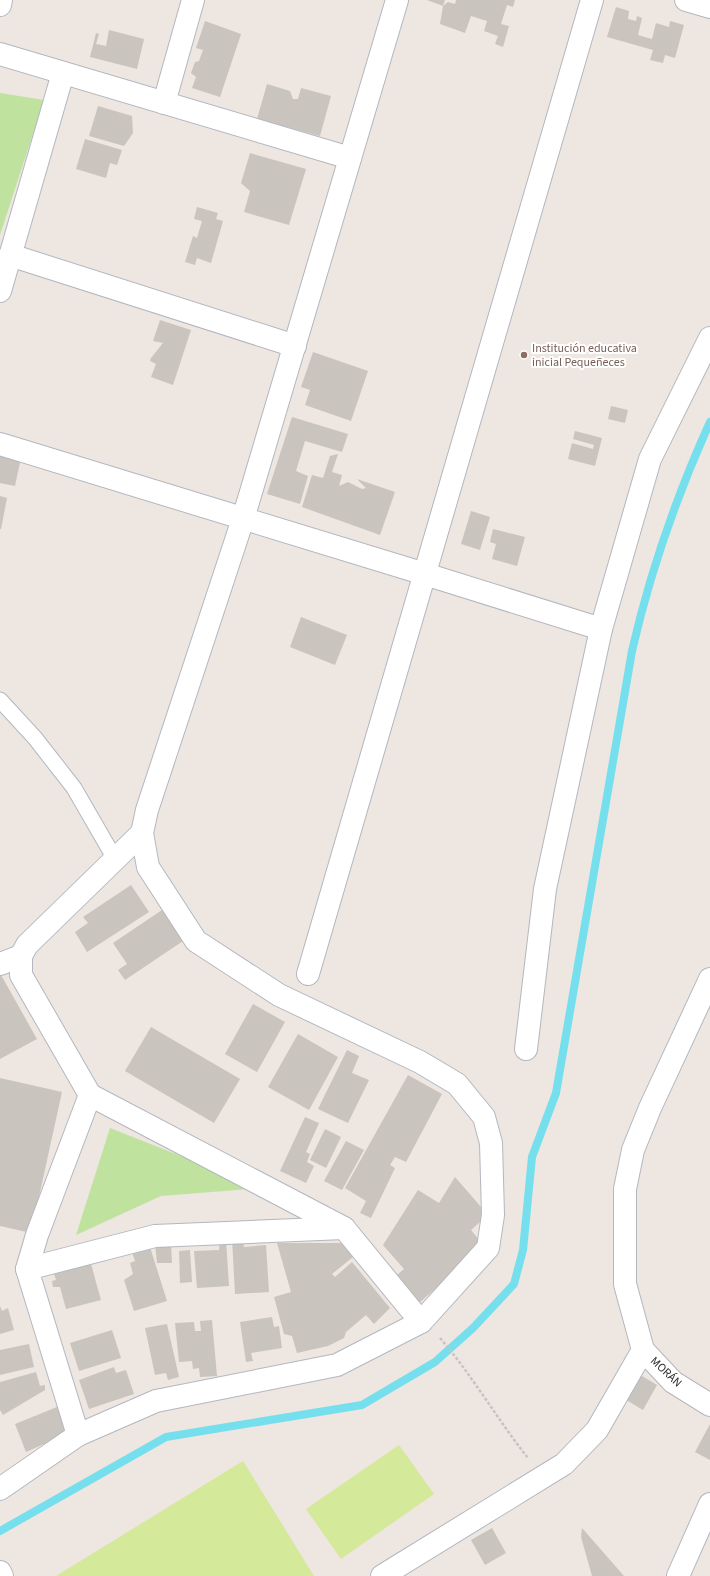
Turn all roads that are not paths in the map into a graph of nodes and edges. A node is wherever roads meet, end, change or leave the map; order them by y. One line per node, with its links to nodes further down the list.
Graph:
1 (1, 0): 6 (street)
2 (193, 0): 10 (street)
3 (397, 0): 11 (street)
4 (592, 0): 18 (street)
5 (686, 0): 7 (street)
6 (0, 5)
7 (710, 7)
8 (0, 54): 9 (street)
9 (63, 73): 10 (street); 12 (street)
10 (164, 103): 11 (street)
11 (350, 158): 15 (street)
12 (10, 255): 13 (street); 15 (street)
13 (0, 291)
14 (710, 338): 19 (street)
15 (295, 346): 17 (street)
16 (0, 444): 17 (street)
17 (243, 520): 18 (street); 21 (street)
18 (425, 574): 19 (street); 25 (street)
19 (601, 629): 27 (street)
20 (0, 700): 22 (lane)
21 (142, 833): 22 (street); 31 (street)
22 (115, 858): 23 (street)
23 (21, 956): 24 (street); 28 (street)
24 (0, 964)
25 (308, 974)
26 (710, 979): 32 (street)
27 (526, 1049)
28 (90, 1095): 29 (street); 30 (street)
29 (344, 1228): 30 (street); 31 (street)
30 (27, 1268): 34 (street)
31 (421, 1322): 34 (street)
32 (643, 1350): 33 (street, MORÁN); 39 (street)
33 (710, 1405)
34 (78, 1435): 35 (street)
35 (0, 1489)
36 (710, 1504): 40 (street)
37 (0, 1572): 38 (street)
38 (2, 1576)
39 (382, 1576)
40 (678, 1576)

